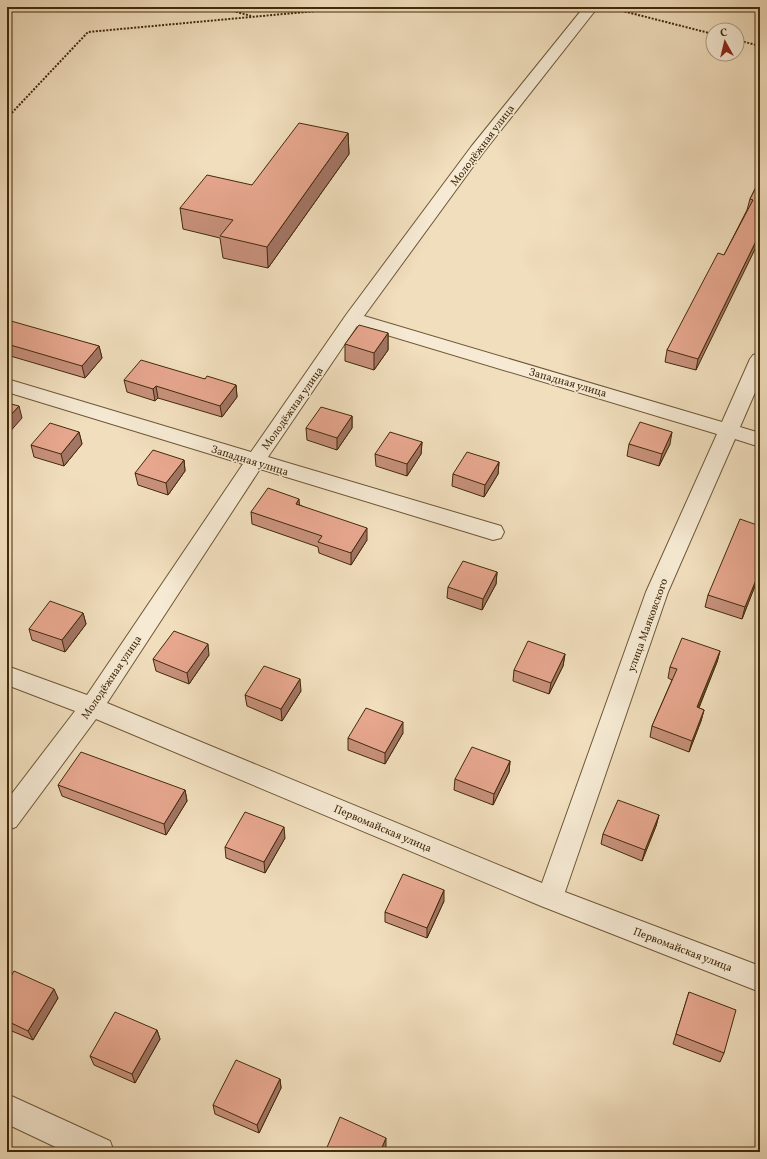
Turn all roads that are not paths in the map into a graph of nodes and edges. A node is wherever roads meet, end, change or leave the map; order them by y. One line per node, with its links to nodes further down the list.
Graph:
1 (591, 7): 2 (street, Молодёжная улица)
2 (353, 319): 5 (street, Западная улица); 7 (street, Молодёжная улица)
3 (760, 359): 5 (street, улица Маяковского)
4 (7, 385): 7 (street, Западная улица)
5 (728, 429): 6 (street, Западная улица); 12 (street, улица Маяковского)
6 (760, 440)
7 (255, 461): 8 (street, Западная улица); 10 (street, Молодёжная улица)
8 (493, 532)
9 (7, 674): 10 (street, Первомайская улица)
10 (92, 707): 11 (street, Молодёжная улица); 12 (street, Первомайская улица)
11 (7, 819)
12 (550, 898): 13 (street, Первомайская улица)
13 (760, 979)
14 (7, 1109): 15 (street)
15 (99, 1152)

